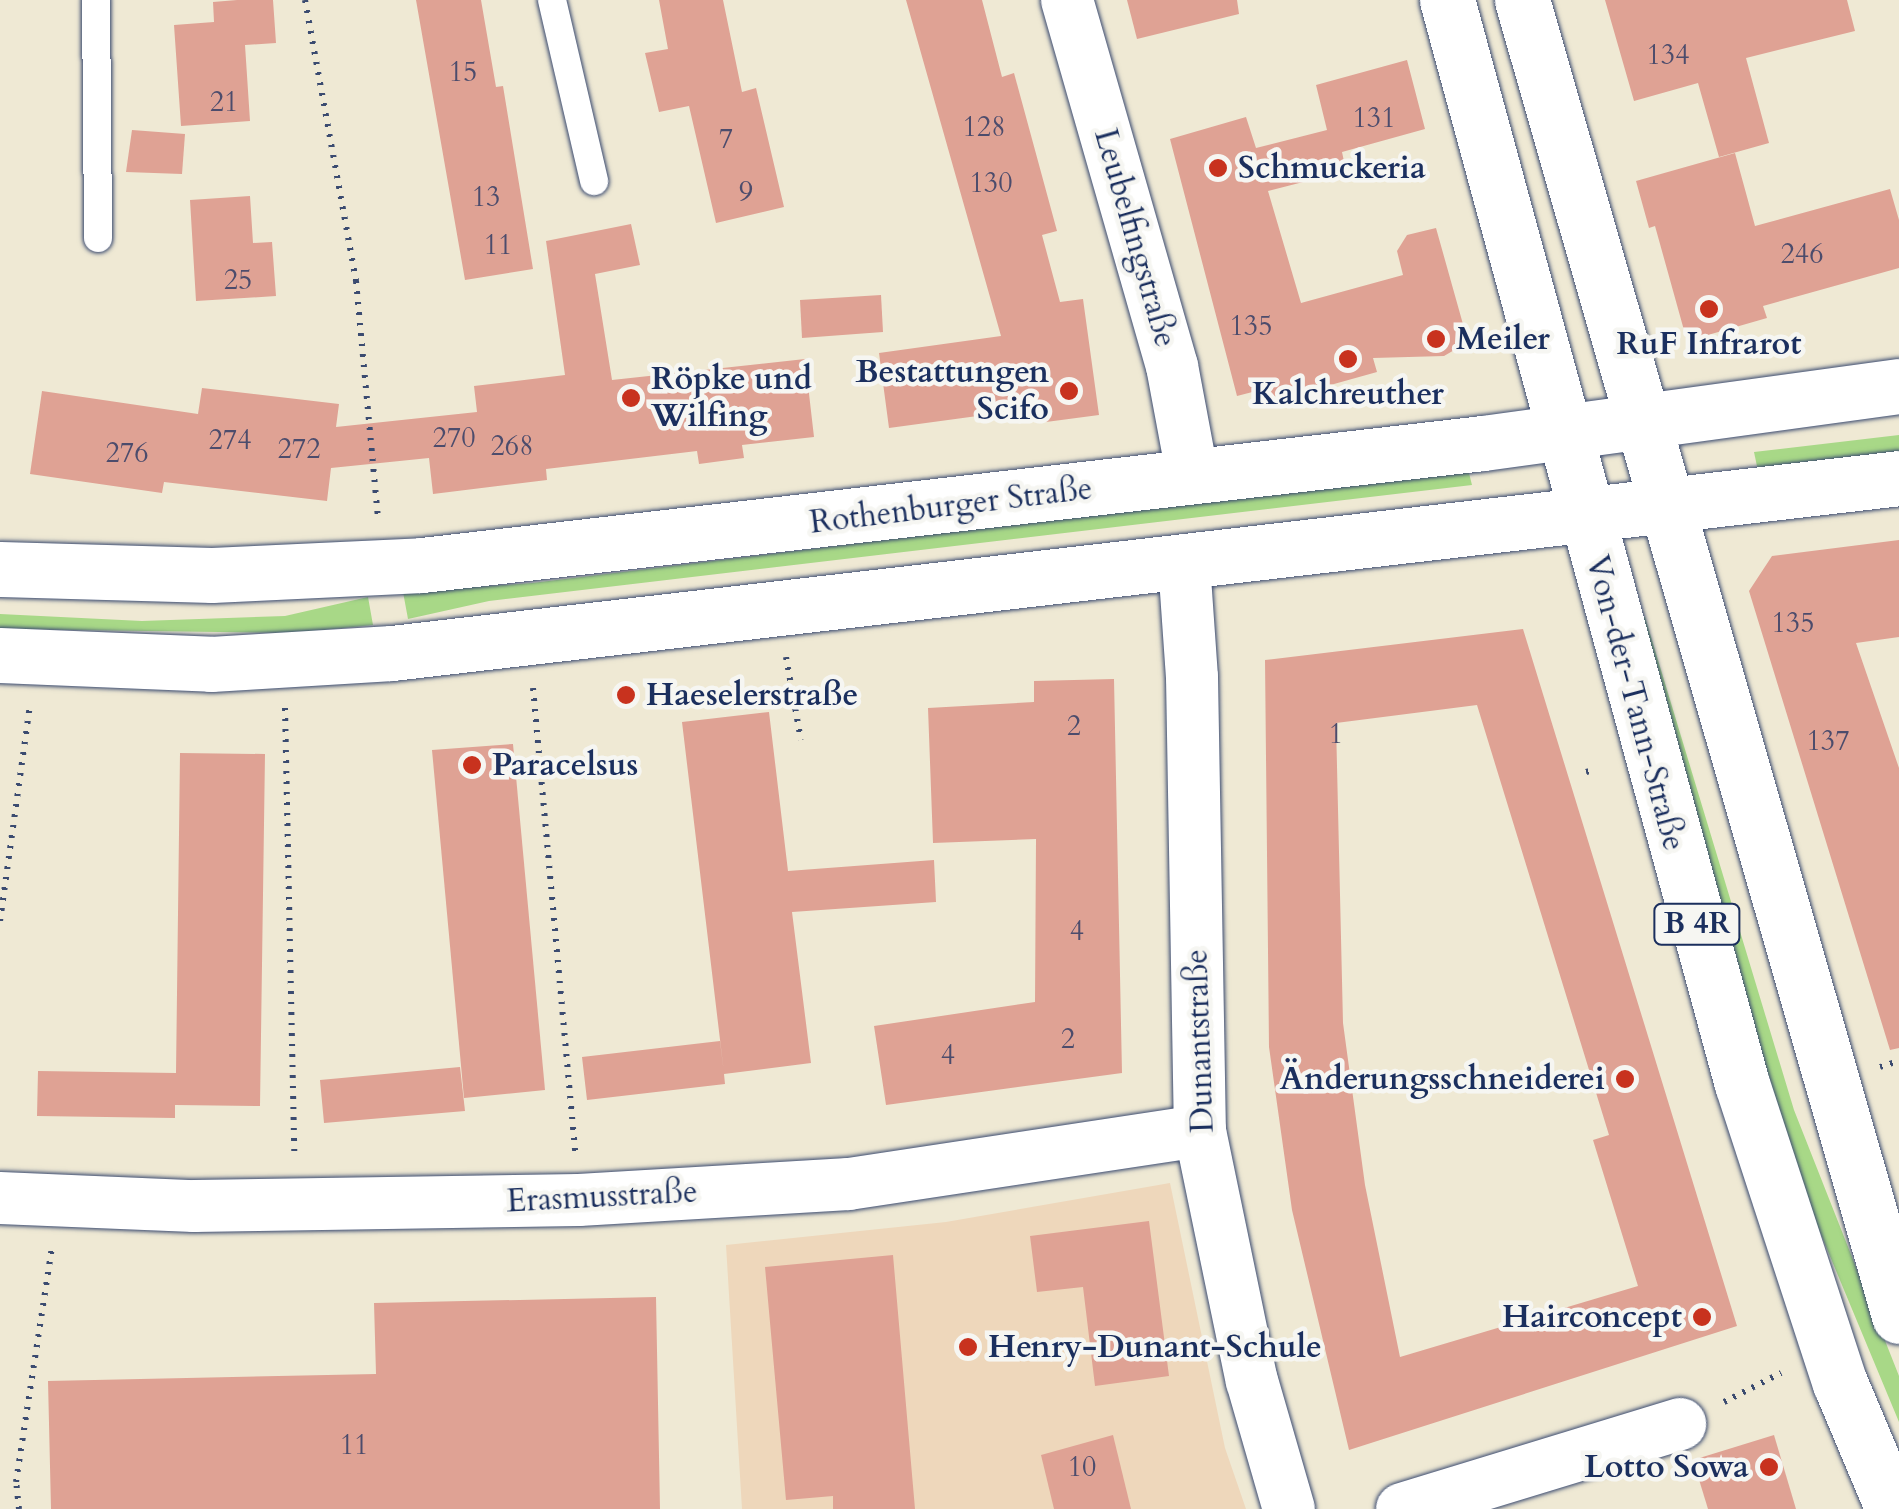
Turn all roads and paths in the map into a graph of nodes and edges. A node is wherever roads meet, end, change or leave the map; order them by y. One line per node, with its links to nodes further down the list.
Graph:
1 (96, 0): 8 (lane)
2 (306, 0): 17 (path)
3 (552, 0): 7 (lane)
4 (1067, 0): 12 (street, Leubelfingstraße)
5 (1447, 0): 11 (main road, Von-der-Tann-Straße / B 4R)
6 (1522, 0): 10 (main road, B 4R)
7 (594, 181)
8 (98, 238)
9 (1899, 386): 10 (main road, Rothenburger Straße)
10 (1644, 418): 11 (main road, Rothenburger Straße); 14 (main road, B 4R)
11 (1564, 430): 12 (main road, Rothenburger Straße); 15 (main road, Von-der-Tann-Straße / B 4R)
12 (1193, 478): 17 (main road, Rothenburger Straße)
13 (1899, 478): 14 (main road)
14 (1669, 506): 15 (main road); 32 (main road, B 4R)
15 (1584, 516): 16 (main road); 38 (main road, Von-der-Tann-Straße / B 4R)
16 (1184, 563): 19 (main road); 27 (street, Dunantstraße)
17 (385, 568): 18 (main road, Rothenburger Straße)
18 (0, 569)
19 (777, 610): 20 (main road); 23 (path)
20 (529, 639): 22 (main road); 29 (path)
21 (18, 656): 22 (main road); 24 (path)
22 (284, 662): 31 (path)
23 (801, 740)
24 (0, 921)
25 (1899, 1061): 26 (path)
26 (1874, 1069)
27 (1200, 1131): 29 (street, Erasmusstraße); 36 (street, Dunantstraße)
28 (0, 1198): 30 (street, Erasmusstraße)
29 (579, 1200): 31 (street, Erasmusstraße)
30 (61, 1202): 31 (street, Erasmusstraße); 35 (path)
31 (295, 1206)
32 (1899, 1316)
33 (1781, 1373): 34 (path)
34 (1680, 1424): 37 (street)
35 (19, 1509)
36 (1288, 1509)
37 (1402, 1509)
38 (1894, 1509)

